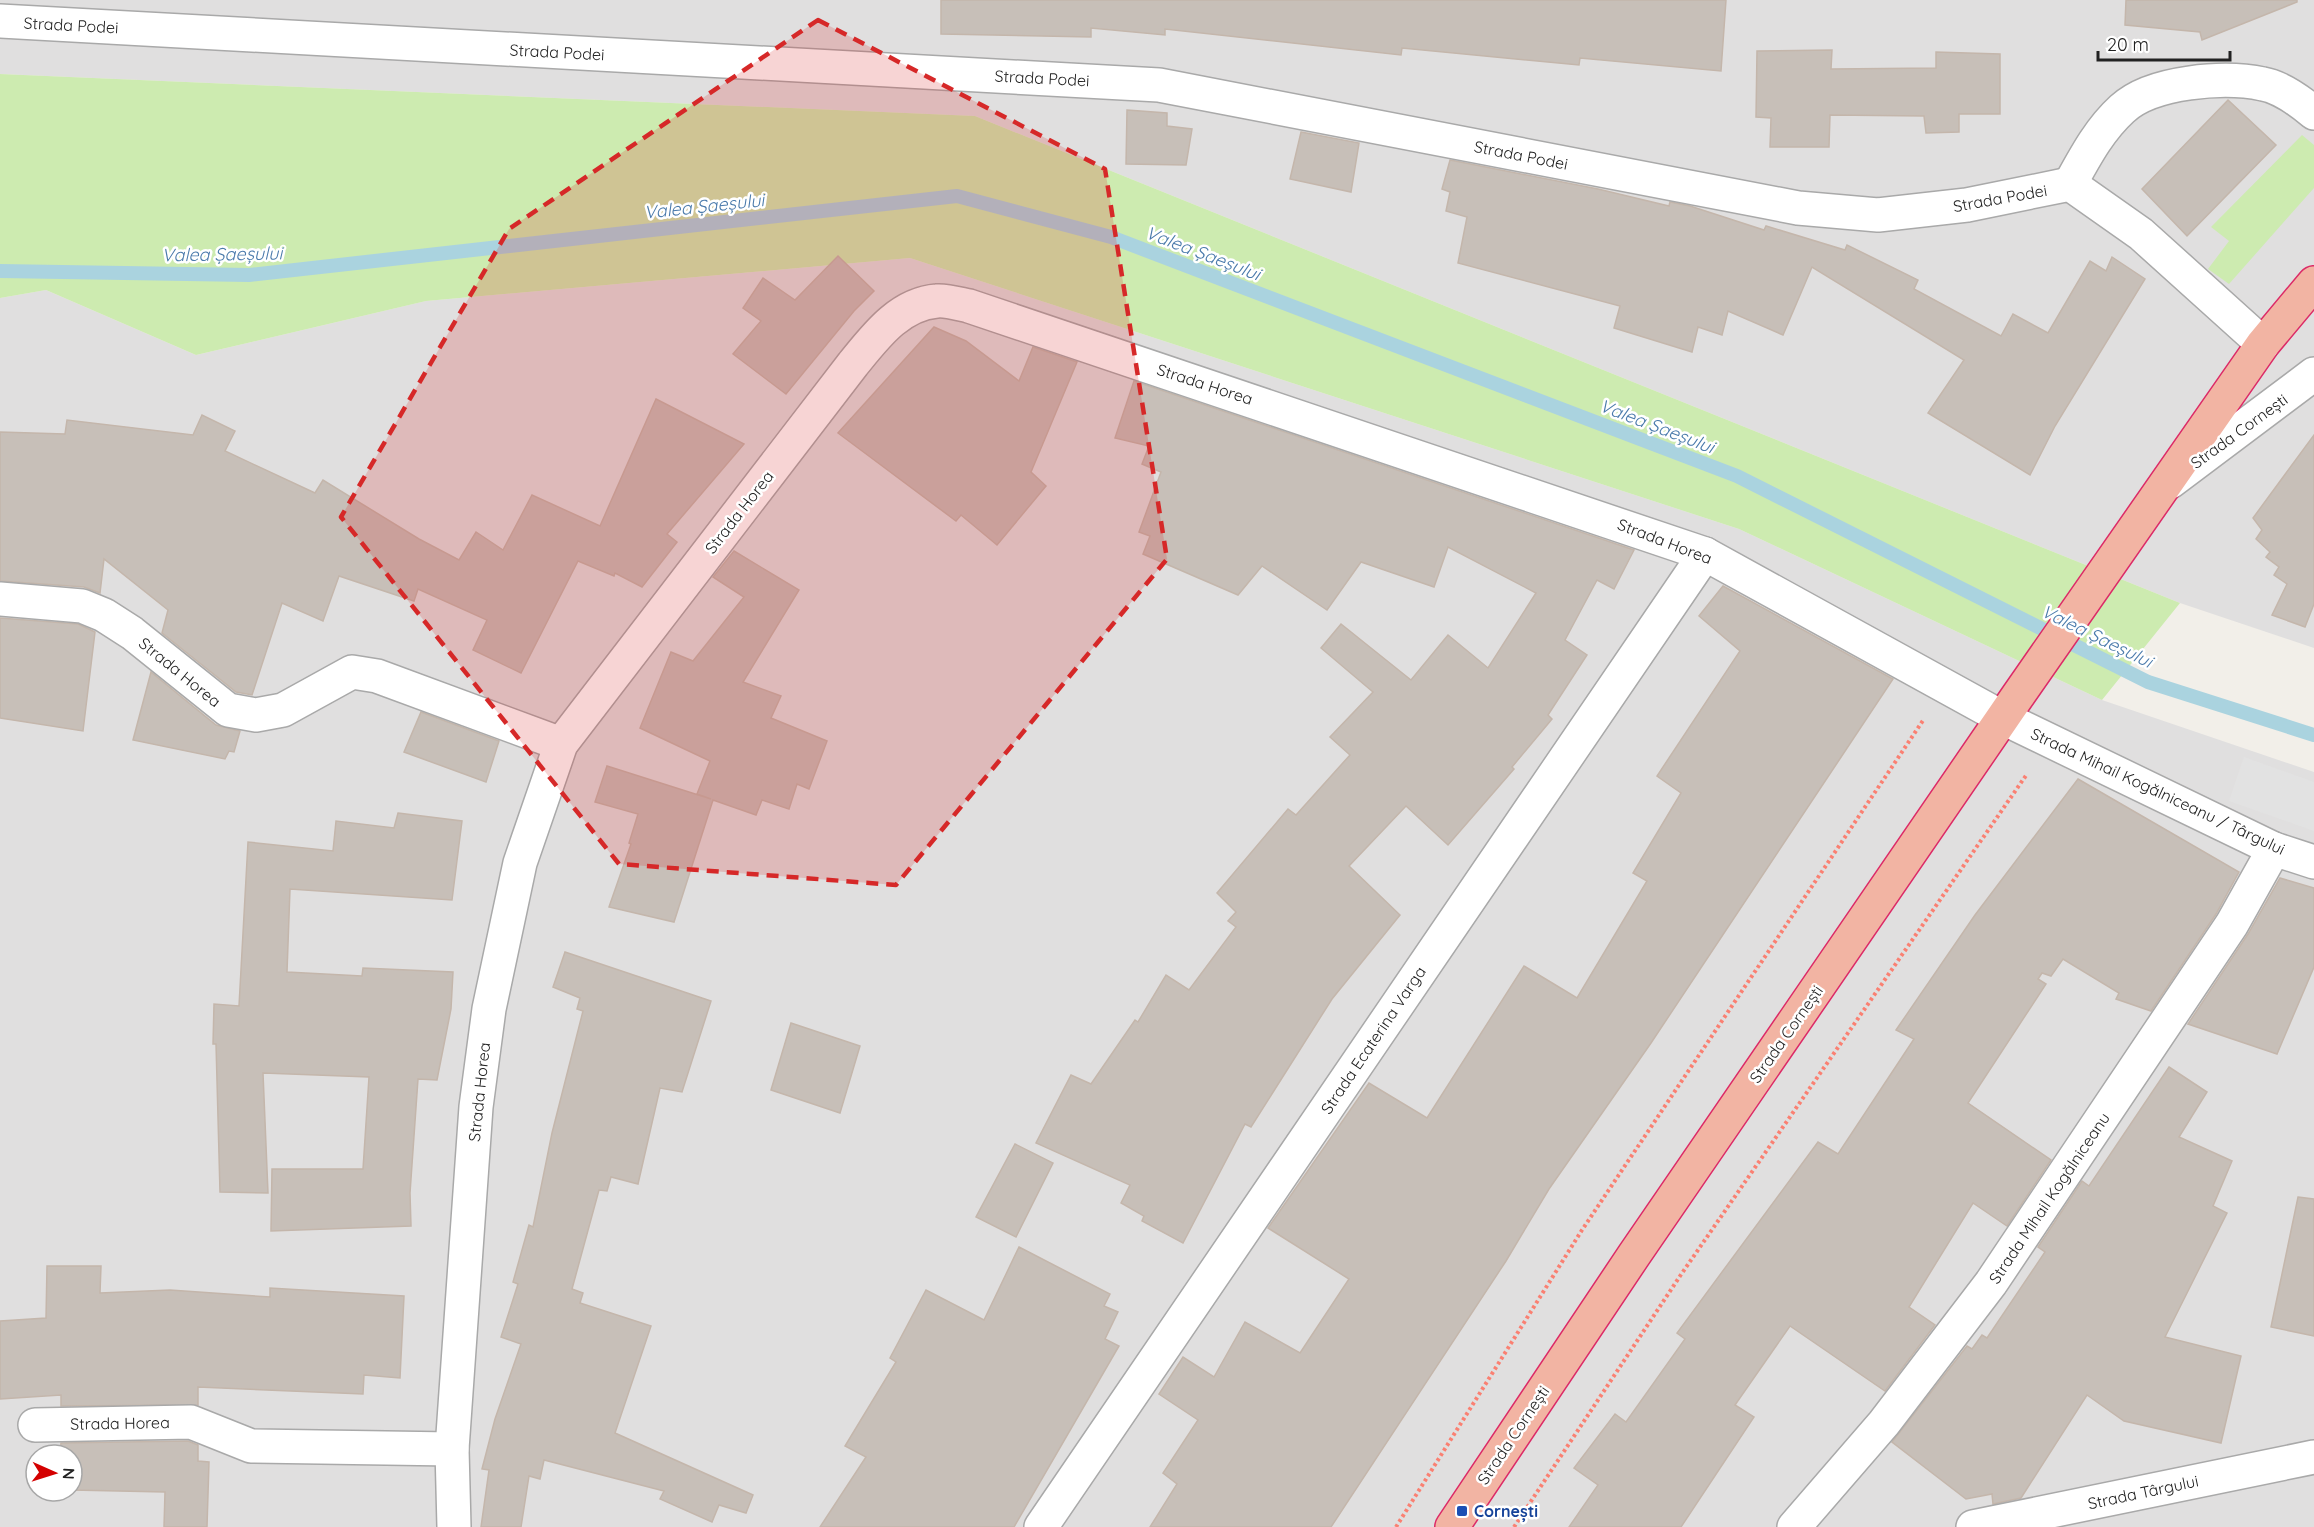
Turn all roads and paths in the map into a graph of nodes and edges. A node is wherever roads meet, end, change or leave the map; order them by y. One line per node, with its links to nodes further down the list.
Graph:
1 (0, 21): 3 (street, Strada Podei)
2 (2314, 113): 3 (street, Strada Podei)
3 (2070, 184): 5 (street, Strada Podei)
4 (2314, 283): 5 (highway, Strada Cornești)
5 (2263, 344): 7 (highway, Strada Cornești)
6 (2314, 374): 7 (street, Strada Cornești)
7 (2164, 487): 11 (highway, Strada Cornești)
8 (1705, 554): 10 (street, Strada Horea); 13 (street, Strada Horea); 20 (street, Strada Ecaterina Varga)
9 (0, 599): 13 (street, Strada Horea)
10 (1946, 686): 11 (street, Strada Horea); 21 (path)
11 (2010, 707): 12 (street, Strada Mihail Kogălniceanu / Târgului); 22 (highway, Strada Cornești)
12 (2051, 740): 14 (street, Strada Mihail Kogălniceanu / Târgului); 23 (path)
13 (561, 744): 17 (street, Strada Horea)
14 (2274, 849): 15 (street, Strada Mihail Kogălniceanu / Târgului); 24 (street, Strada Mihail Kogălniceanu)
15 (2314, 862)
16 (35, 1425): 17 (street, Strada Horea)
17 (452, 1449): 19 (street, Strada Horea)
18 (2314, 1457): 25 (street, Strada Târgului)
19 (454, 1527)
20 (1041, 1527)
21 (1396, 1527)
22 (1452, 1527)
23 (1514, 1527)
24 (1794, 1527)
25 (1973, 1527)

